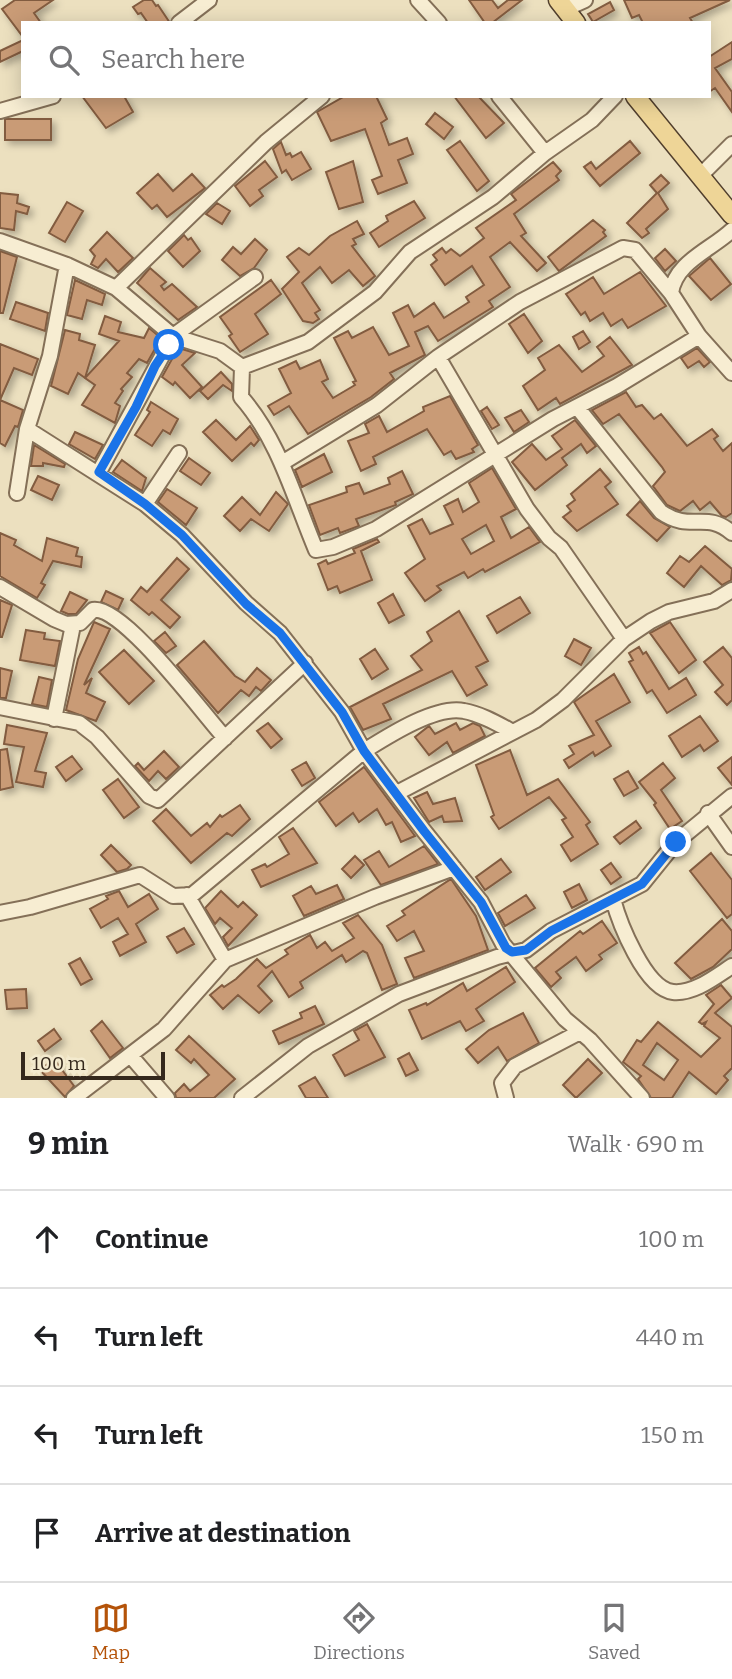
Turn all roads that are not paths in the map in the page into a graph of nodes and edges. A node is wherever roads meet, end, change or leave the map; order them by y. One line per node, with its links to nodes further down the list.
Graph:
1 (209, 0): 6 (street)
2 (418, 0): 5 (street)
3 (585, 0): 4 (street)
4 (566, 11)
5 (429, 20)
6 (182, 21)
7 (46, 98): 12 (street)
8 (320, 98): 21 (street)
9 (501, 98): 14 (street)
10 (613, 98): 14 (street)
11 (637, 98): 15 (main road)
12 (0, 111)
13 (732, 144): 15 (street)
14 (545, 153): 26 (street)
15 (700, 176): 16 (main road)
16 (732, 215)
17 (732, 230): 22 (street)
18 (0, 241): 19 (street)
19 (67, 265): 21 (street); 29 (street)
20 (255, 278): 23 (street)
21 (116, 288): 23 (street)
22 (671, 293): 24 (street); 25 (street)
23 (173, 336): 26 (street); 33 (street)
24 (699, 336): 27 (street); 28 (street)
25 (438, 358): 31 (street); 32 (street)
26 (242, 367): 32 (street)
27 (732, 373)
28 (577, 407): 31 (street); 36 (street)
29 (27, 429): 33 (street); 34 (street)
30 (179, 453): 35 (street)
31 (497, 456): 32 (street); 40 (street)
32 (282, 463)
33 (99, 472): 35 (street)
34 (17, 493)
35 (145, 504): 41 (street)
36 (732, 533)
37 (0, 587): 39 (street)
38 (732, 590): 40 (street)
39 (74, 625): 43 (street); 45 (street)
40 (624, 639): 44 (street)
41 (305, 663): 45 (street); 46 (street)
42 (0, 707): 43 (street)
43 (54, 719): 45 (street)
44 (513, 732): 46 (street); 47 (street)
45 (225, 738)
46 (364, 751): 47 (street); 52 (street)
47 (397, 793): 51 (street)
48 (732, 796): 49 (street)
49 (708, 813): 50 (street); 53 (street)
50 (732, 847)
51 (454, 868): 55 (street); 56 (street)
52 (187, 895): 54 (street); 56 (street)
53 (613, 899): 55 (street); 57 (street)
54 (0, 913)
55 (512, 952): 58 (street); 62 (street)
56 (225, 960): 59 (street)
57 (732, 967)
58 (580, 1032): 63 (street); 64 (street)
59 (130, 1055): 60 (street); 61 (street)
60 (74, 1098)
61 (167, 1098)
62 (243, 1098)
63 (506, 1098)
64 (642, 1098)

